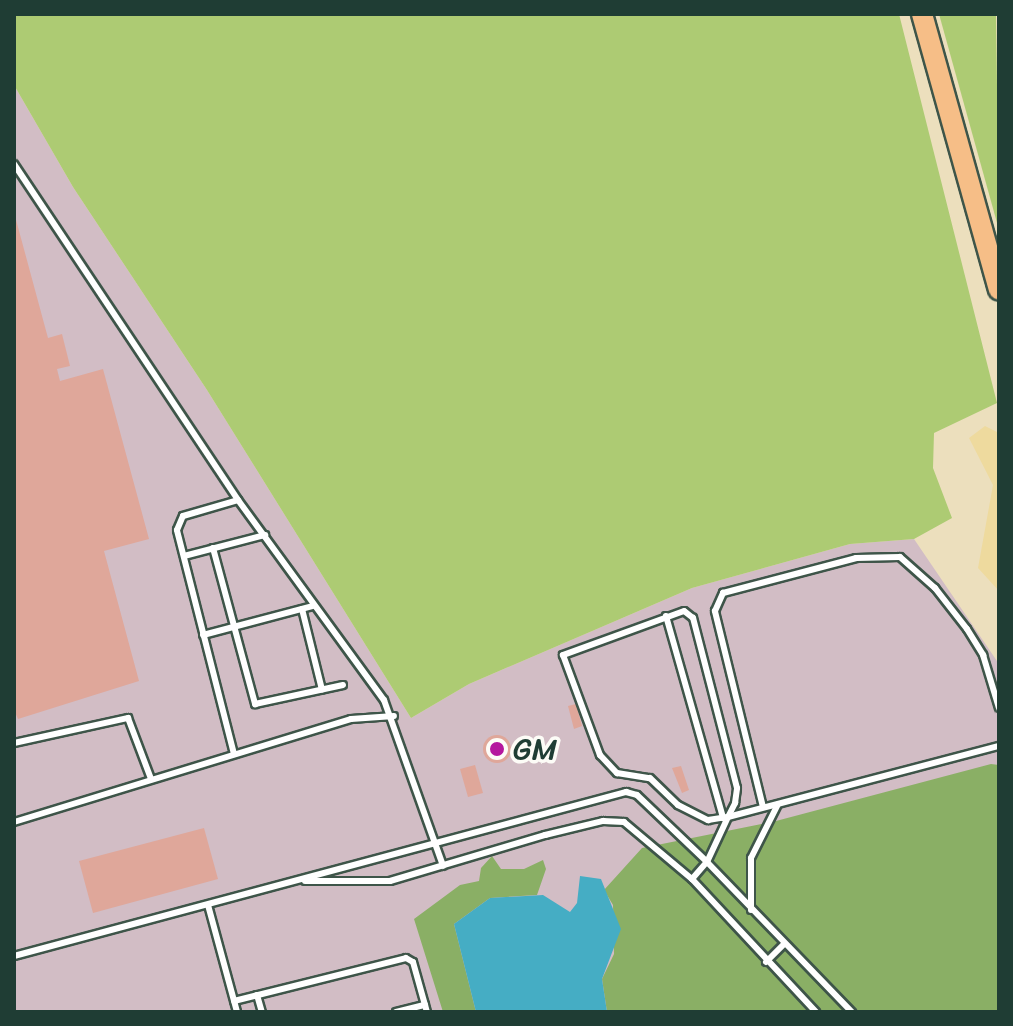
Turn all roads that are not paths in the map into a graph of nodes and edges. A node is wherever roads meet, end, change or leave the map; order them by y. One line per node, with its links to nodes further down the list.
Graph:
1 (922, 14): 3 (main road)
2 (14, 164): 4 (lane)
3 (999, 289)
4 (238, 500): 5 (lane); 7 (lane)
5 (265, 535): 6 (lane); 8 (lane)
6 (213, 548): 7 (lane); 11 (lane)
7 (184, 556): 12 (lane)
8 (313, 606): 9 (lane); 16 (lane)
9 (302, 609): 11 (lane); 14 (lane)
10 (666, 616): 23 (lane); 23 (lane); 23 (lane)
11 (233, 627): 12 (lane); 14 (lane)
12 (203, 635): 19 (lane)
13 (343, 685): 14 (lane)
14 (322, 690)
15 (999, 708): 22 (lane)
16 (394, 716): 19 (lane); 25 (lane)
17 (14, 743): 20 (lane)
18 (999, 746): 21 (lane)
19 (234, 754): 20 (lane)
20 (151, 779): 24 (lane)
21 (778, 803): 22 (lane); 31 (lane)
22 (763, 807): 23 (lane)
23 (726, 818): 26 (lane)
24 (14, 822)
25 (435, 841): 26 (lane); 27 (lane); 29 (lane)
26 (707, 862): 28 (lane); 31 (lane)
27 (443, 866): 28 (lane); 29 (lane)
28 (692, 879): 34 (lane)
29 (297, 881): 30 (lane)
30 (208, 905): 33 (lane); 36 (lane)
31 (751, 910): 32 (lane)
32 (784, 944): 34 (lane); 42 (lane)
33 (14, 956)
34 (766, 962): 41 (lane)
35 (257, 995): 36 (lane); 37 (lane); 39 (lane)
36 (234, 1001): 38 (lane)
37 (426, 1008): 40 (lane)
38 (237, 1012)
39 (262, 1012)
40 (396, 1012)
41 (816, 1012)
42 (852, 1012)

